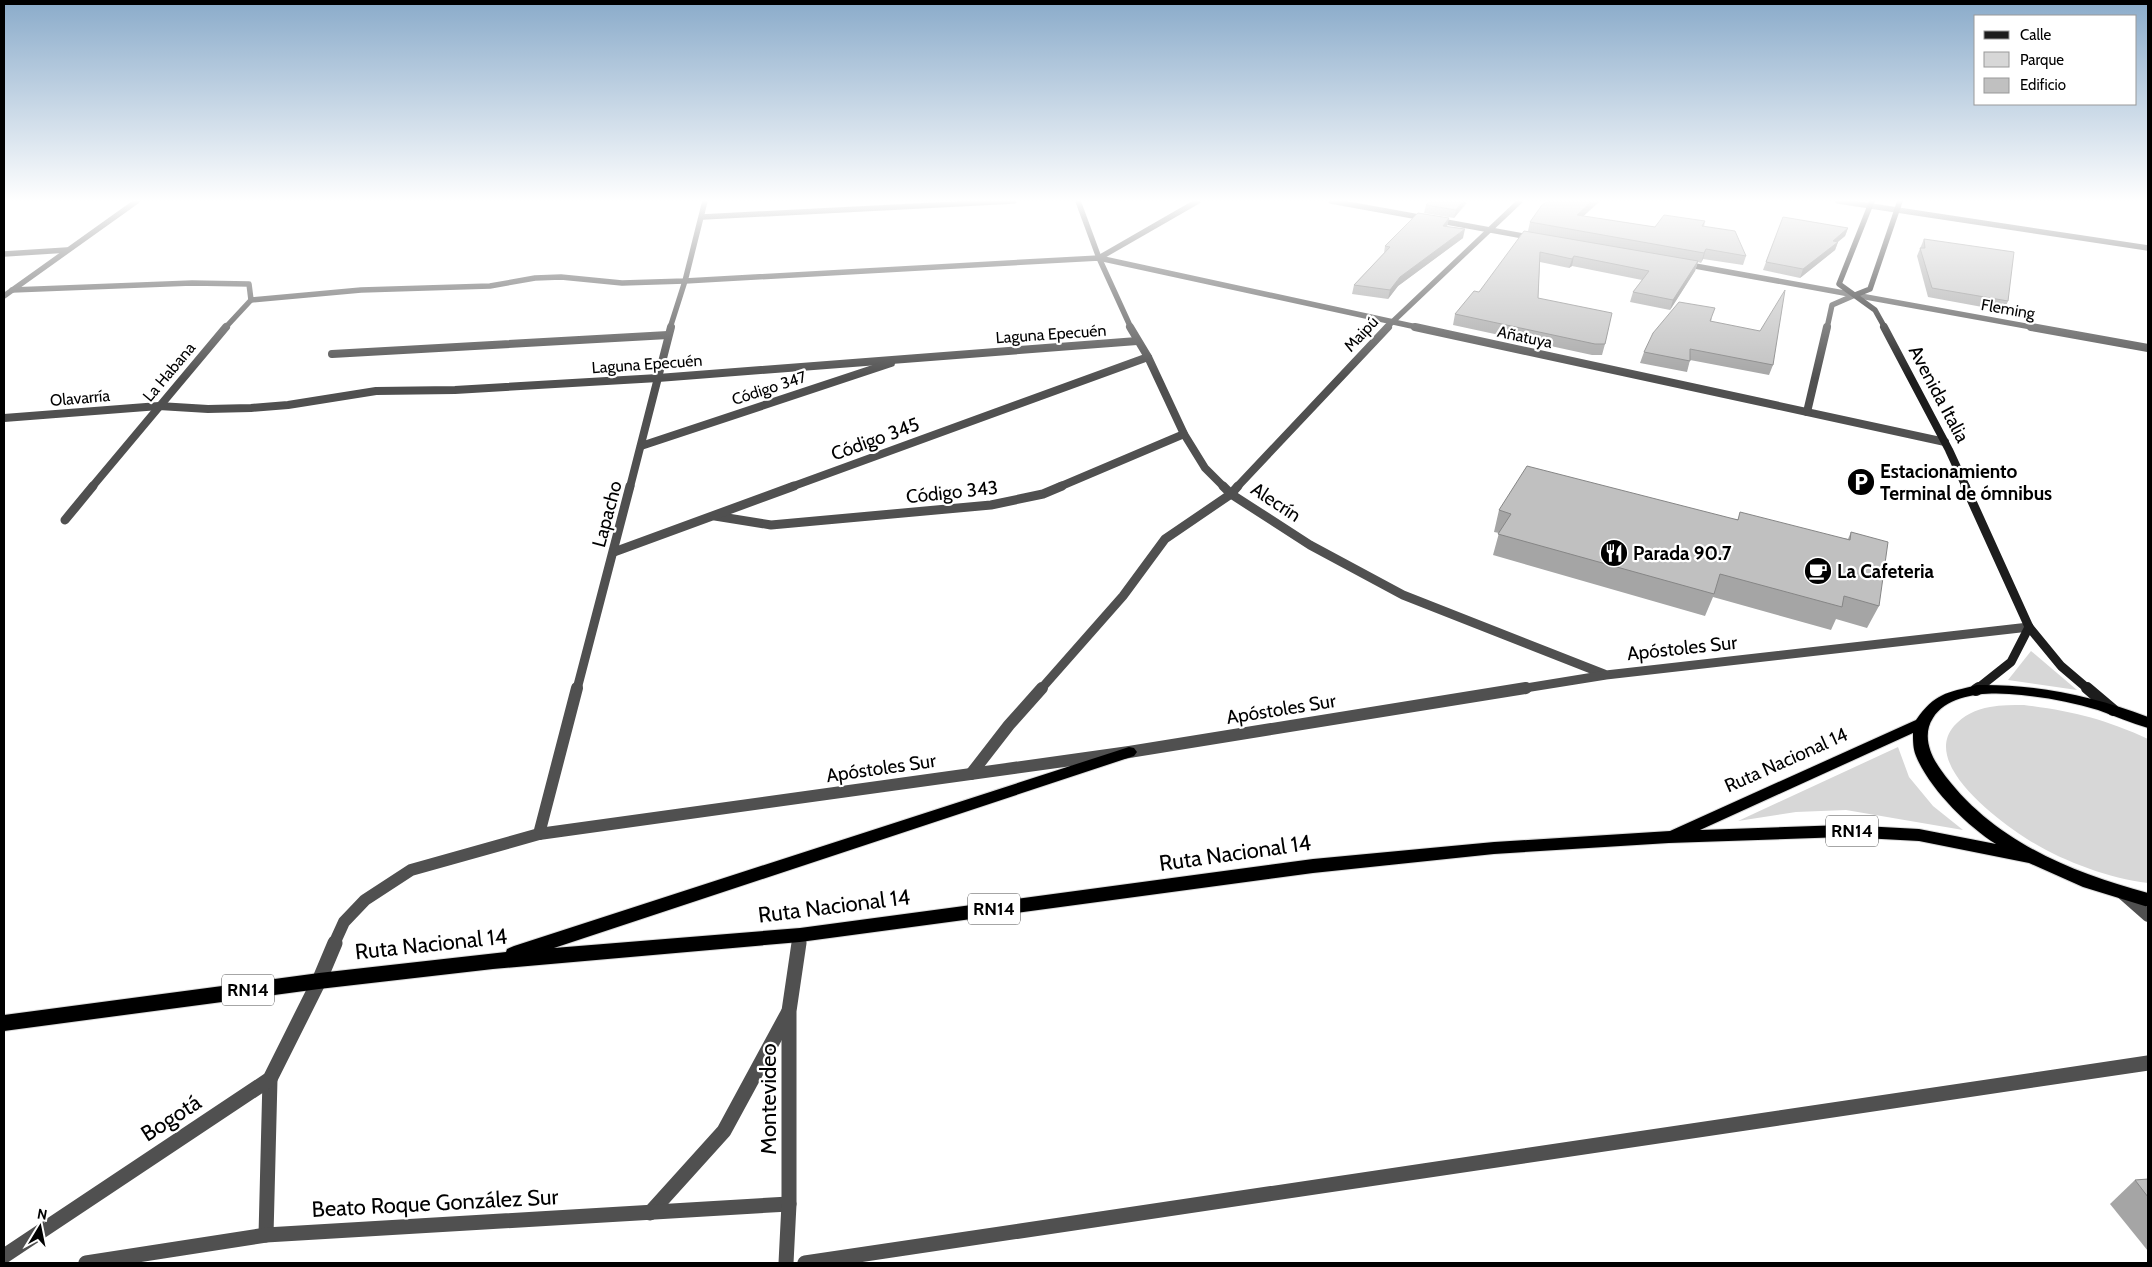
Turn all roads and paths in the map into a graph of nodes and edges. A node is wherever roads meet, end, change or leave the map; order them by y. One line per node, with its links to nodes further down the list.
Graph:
1 (54, 260): 11 (street)
2 (691, 260): 10 (street, Lapacho)
3 (1061, 260): 10 (street)
4 (1100, 260): 17 (street, Alecrín)
5 (1109, 260): 15 (street, Añatuya)
6 (1458, 260): 15 (street, Maipú)
7 (1849, 260): 12 (main road, Avenida Italia)
8 (1880, 260): 12 (main road)
9 (1672, 262): 12 (street, Fleming)
10 (685, 281): 14 (street); 16 (street, Lapacho)
11 (12, 290): 13 (street); 14 (street)
12 (1855, 295): 18 (street, Fleming); 24 (street); 27 (main road, Avenida Italia)
13 (4, 296)
14 (251, 300): 23 (street, La Habana)
15 (1392, 322): 24 (street, Añatuya); 29 (street, Maipú)
16 (668, 335): 19 (street); 22 (street, Lapacho)
17 (1137, 341): 20 (street, Alecrín); 21 (street, Laguna Epecuén)
18 (2148, 348)
19 (332, 354)
20 (1148, 357): 26 (street, Alecrín); 30 (street, Código 345)
21 (906, 358): 22 (street, Laguna Epecuén); 28 (street, Código 347)
22 (658, 378): 23 (street, Laguna Epecuén); 28 (street, Lapacho)
23 (159, 406): 25 (street, Olavarría); 31 (street, La Habana)
24 (1806, 412): 27 (street, Añatuya)
25 (4, 418)
26 (1184, 434): 29 (street, Alecrín); 30 (street, Código 343)
27 (1945, 442): 33 (main road, Avenida Italia)
28 (642, 446): 32 (street, Lapacho)
29 (1231, 494): 34 (street, Alecrín); 40 (street, Maipú)
30 (712, 515): 32 (street, Código 345)
31 (65, 520)
32 (614, 552): 41 (street, Lapacho)
33 (2029, 626): 34 (street, Apóstoles Sur); 35 (main road); 36 (main road, Avenida Italia)
34 (1606, 675): 39 (street, Apóstoles Sur)
35 (1976, 690): 36 (highway, Ruta Nacional 14 / RN14); 38 (highway, Ruta Nacional 14 / RN14)
36 (2113, 710): 37 (highway, Ruta Nacional 14 / RN14)
37 (2148, 723)
38 (1921, 724): 42 (highway, Ruta Nacional 14 / RN14); 43 (highway, Ruta Nacional 14 / RN14)
39 (1129, 752): 40 (street, Apóstoles Sur); 48 (highway)
40 (970, 774): 41 (street, Apóstoles Sur)
41 (540, 834): 49 (street, Apóstoles Sur)
42 (1670, 837): 43 (highway, Ruta Nacional 14 / RN14); 47 (highway, Ruta Nacional 14 / RN14)
43 (2032, 857): 44 (highway, Ruta Nacional 14 / RN14)
44 (2122, 894): 45 (highway, Ruta Nacional 14 / RN14); 46 (street)
45 (2148, 900)
46 (2148, 916)
47 (800, 935): 48 (highway, Ruta Nacional 14 / RN14); 50 (street, Montevideo)
48 (493, 961): 49 (highway, Ruta Nacional 14 / RN14)
49 (319, 981): 51 (highway, Ruta Nacional 14 / RN14); 53 (street, Bogotá)
50 (789, 1011): 54 (street, Montevideo); 55 (street)
51 (4, 1023)
52 (2148, 1063): 60 (street)
53 (270, 1079): 56 (street); 57 (street, Bogotá)
54 (789, 1204): 55 (street, Beato Roque González Sur); 59 (street, Montevideo)
55 (650, 1212): 56 (street, Beato Roque González Sur)
56 (266, 1235): 58 (street, Beato Roque González Sur)
57 (4, 1256)
58 (86, 1263)
59 (786, 1263)
60 (805, 1263)

